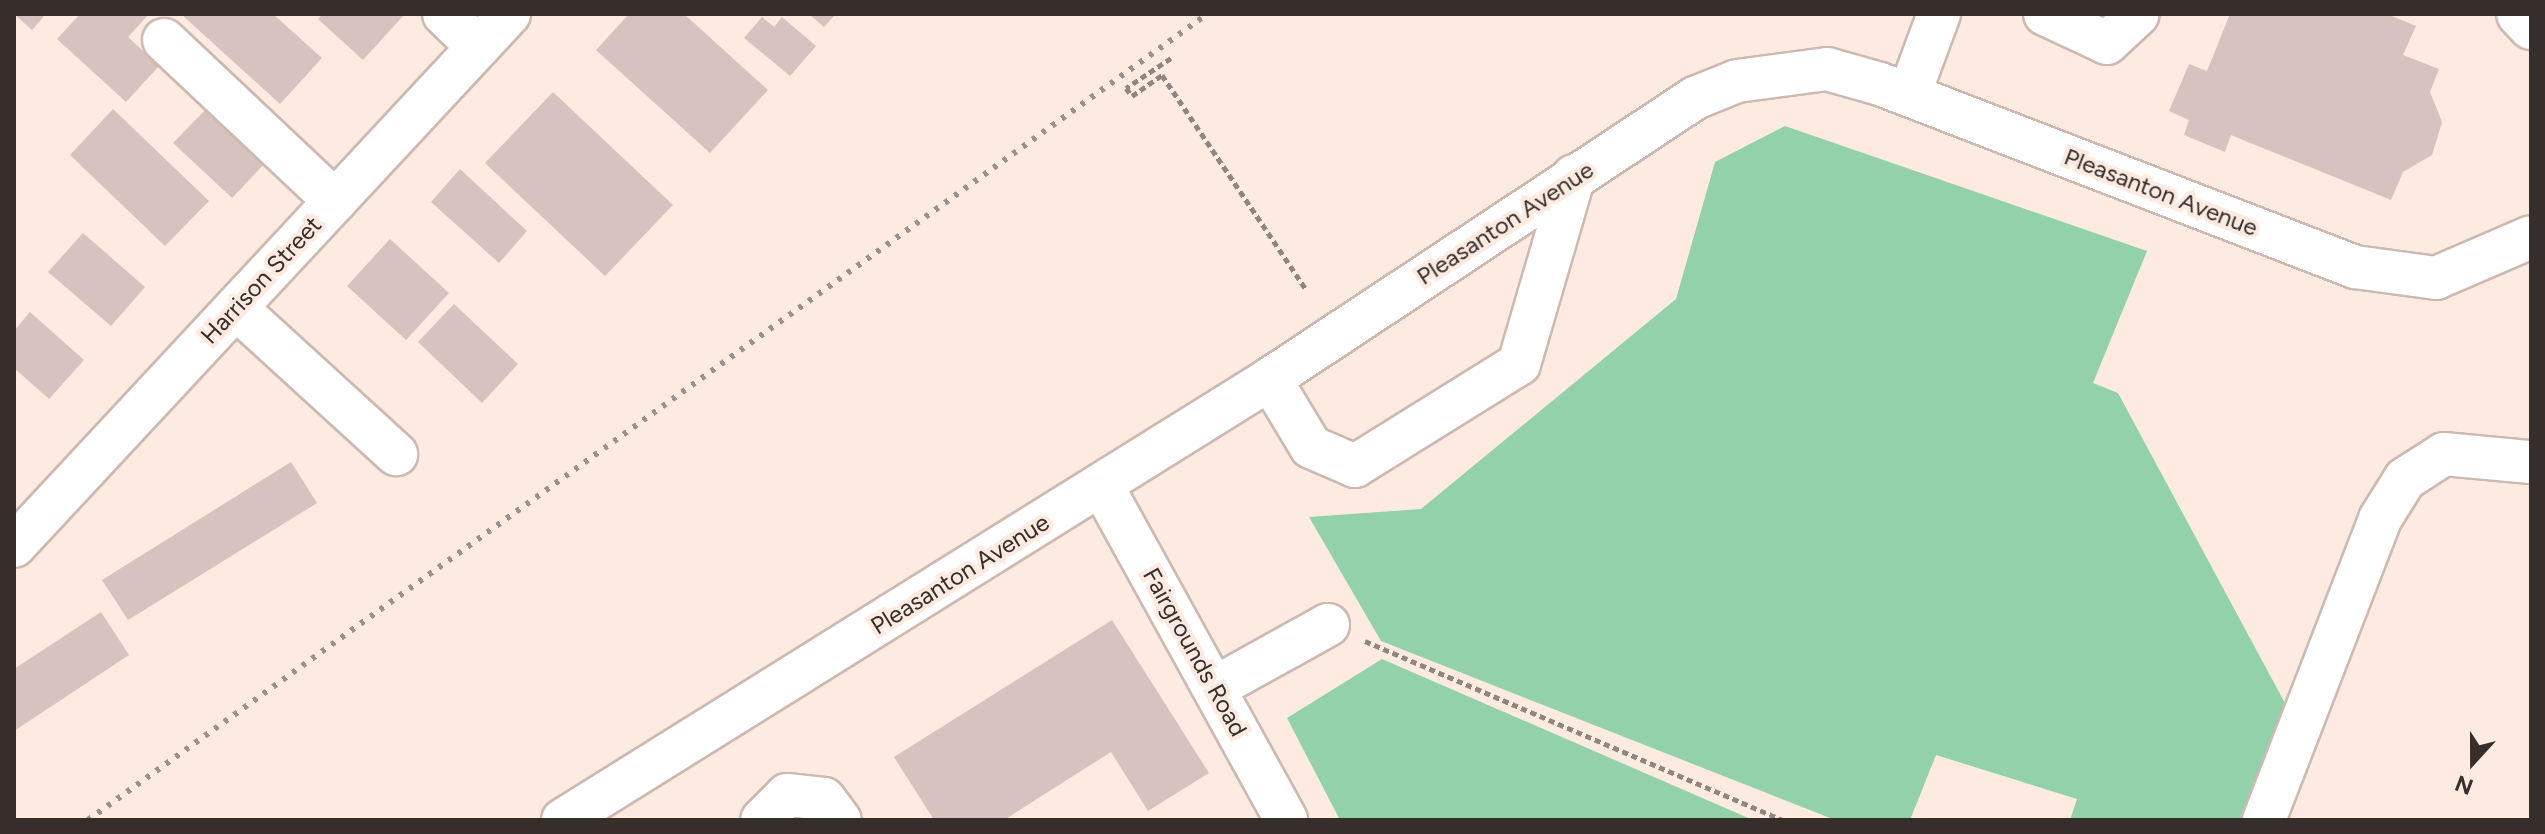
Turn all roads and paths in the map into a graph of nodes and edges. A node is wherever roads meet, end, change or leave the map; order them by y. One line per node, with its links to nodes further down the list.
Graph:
1 (444, 14): 9 (street)
2 (509, 14): 9 (street, Harrison Street)
3 (1939, 14): 11 (street)
4 (2045, 14): 5 (street)
5 (2138, 14)
6 (2519, 14): 7 (main road)
7 (2531, 27)
8 (164, 40): 13 (street)
9 (478, 47): 13 (street, Harrison Street)
10 (1171, 58): 15 (path)
11 (1909, 95): 12 (street, Pleasanton Avenue); 14 (street, Pleasanton Avenue)
12 (1574, 176): 17 (street, Pleasanton Avenue); 17 (street)
13 (335, 201): 16 (street, Harrison Street)
14 (2531, 237)
15 (1305, 288)
16 (236, 308): 18 (street); 21 (street, Harrison Street)
17 (1270, 379): 20 (street, Pleasanton Avenue)
18 (396, 454)
19 (2531, 462): 29 (street)
20 (1102, 486): 23 (street, Fairgrounds Road); 24 (street, Pleasanton Avenue)
21 (14, 546)
22 (1328, 625): 23 (street); 28 (path)
23 (1216, 687): 27 (street, Fairgrounds Road)
24 (563, 820)
25 (762, 820): 26 (street)
26 (840, 820)
27 (1286, 820)
28 (1783, 820)
29 (2264, 820)

